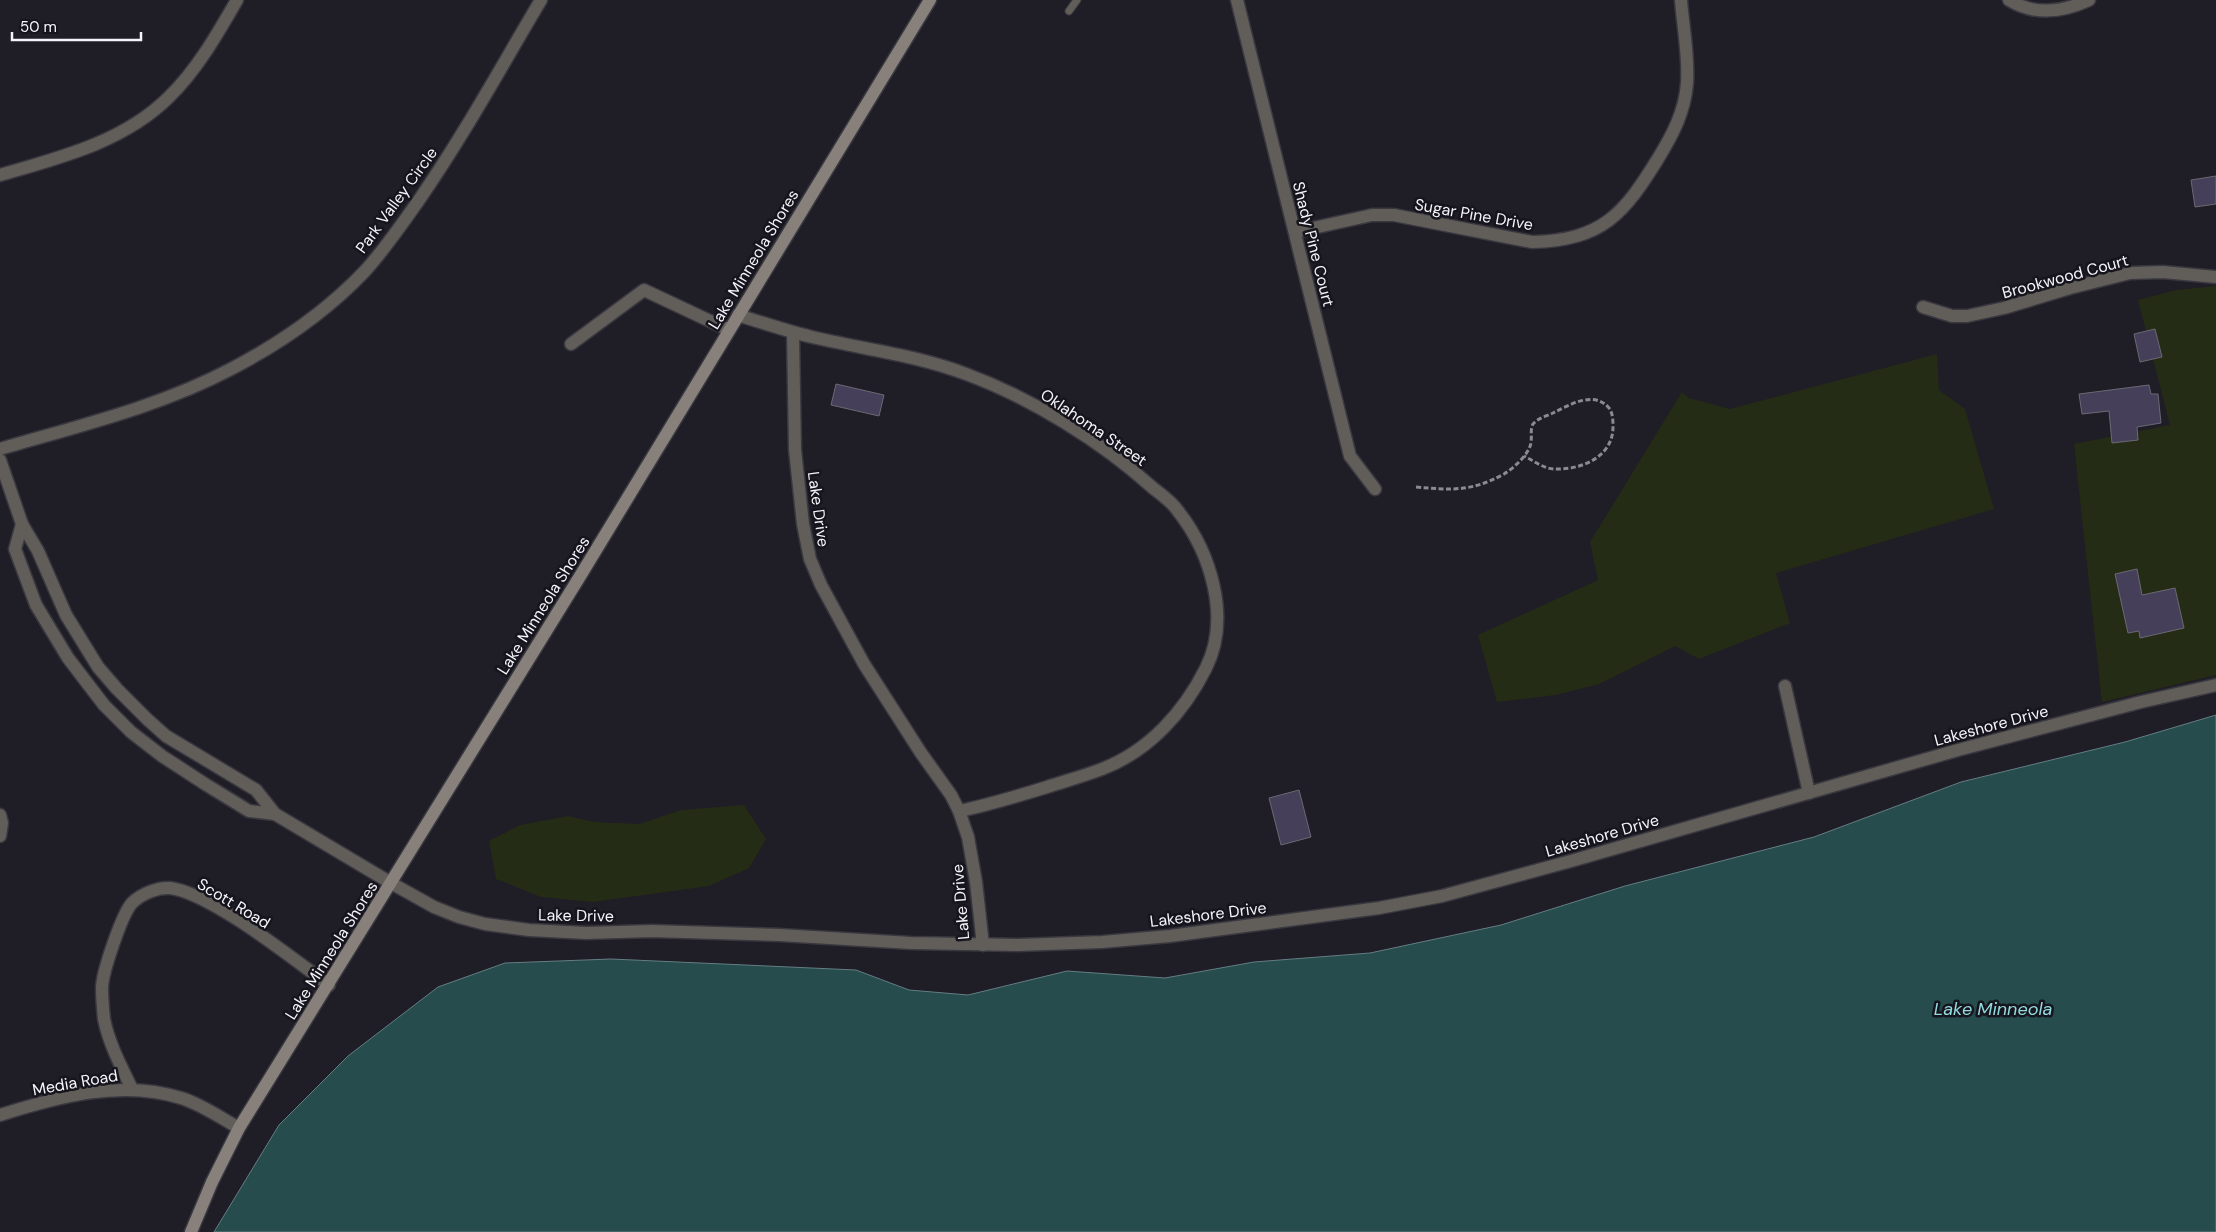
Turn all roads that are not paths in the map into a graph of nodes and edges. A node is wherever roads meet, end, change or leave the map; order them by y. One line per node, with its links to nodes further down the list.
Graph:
1 (238, 0): 10 (street)
2 (541, 0): 18 (street, Park Valley Circle)
3 (930, 0): 14 (main road, Lake Minneola Shores)
4 (1077, 0): 9 (lane)
5 (1237, 0): 11 (street, Shady Pine Court)
6 (1681, 0): 11 (street, Sugar Pine Drive)
7 (2009, 0): 8 (street)
8 (2089, 0)
9 (1069, 11)
10 (0, 175)
11 (1295, 232): 20 (street, Shady Pine Court)
12 (2216, 277): 13 (street, Brookwood Court)
13 (1923, 307)
14 (738, 315): 15 (main road, Lake Minneola Shores); 16 (street, Oklahoma Street)
15 (730, 330): 17 (street); 33 (main road, Lake Minneola Shores)
16 (793, 333): 29 (street, Lake Drive); 29 (street, Oklahoma Street)
17 (571, 344)
18 (0, 449)
19 (0, 460): 21 (street)
20 (1375, 490)
21 (22, 524): 22 (street); 23 (street)
22 (58, 600): 23 (street); 24 (street)
23 (39, 609): 27 (street)
24 (110, 681): 27 (street); 30 (street)
25 (2216, 685): 28 (street, Lakeshore Drive)
26 (1785, 686): 28 (street)
27 (95, 694): 30 (street)
28 (1808, 793): 34 (street, Lakeshore Drive)
29 (959, 811): 34 (street, Lake Drive)
30 (275, 814): 33 (street, Lake Drive)
31 (0, 815): 32 (street)
32 (0, 836)
33 (391, 883): 34 (street, Lake Drive); 35 (main road, Lake Minneola Shores)
34 (983, 945)
35 (329, 985): 36 (street, Scott Road); 38 (main road, Lake Minneola Shores)
36 (132, 1089): 37 (street, Media Road); 38 (street, Media Road)
37 (0, 1115)
38 (239, 1128): 39 (main road, Lake Minneola Shores)
39 (191, 1232)

